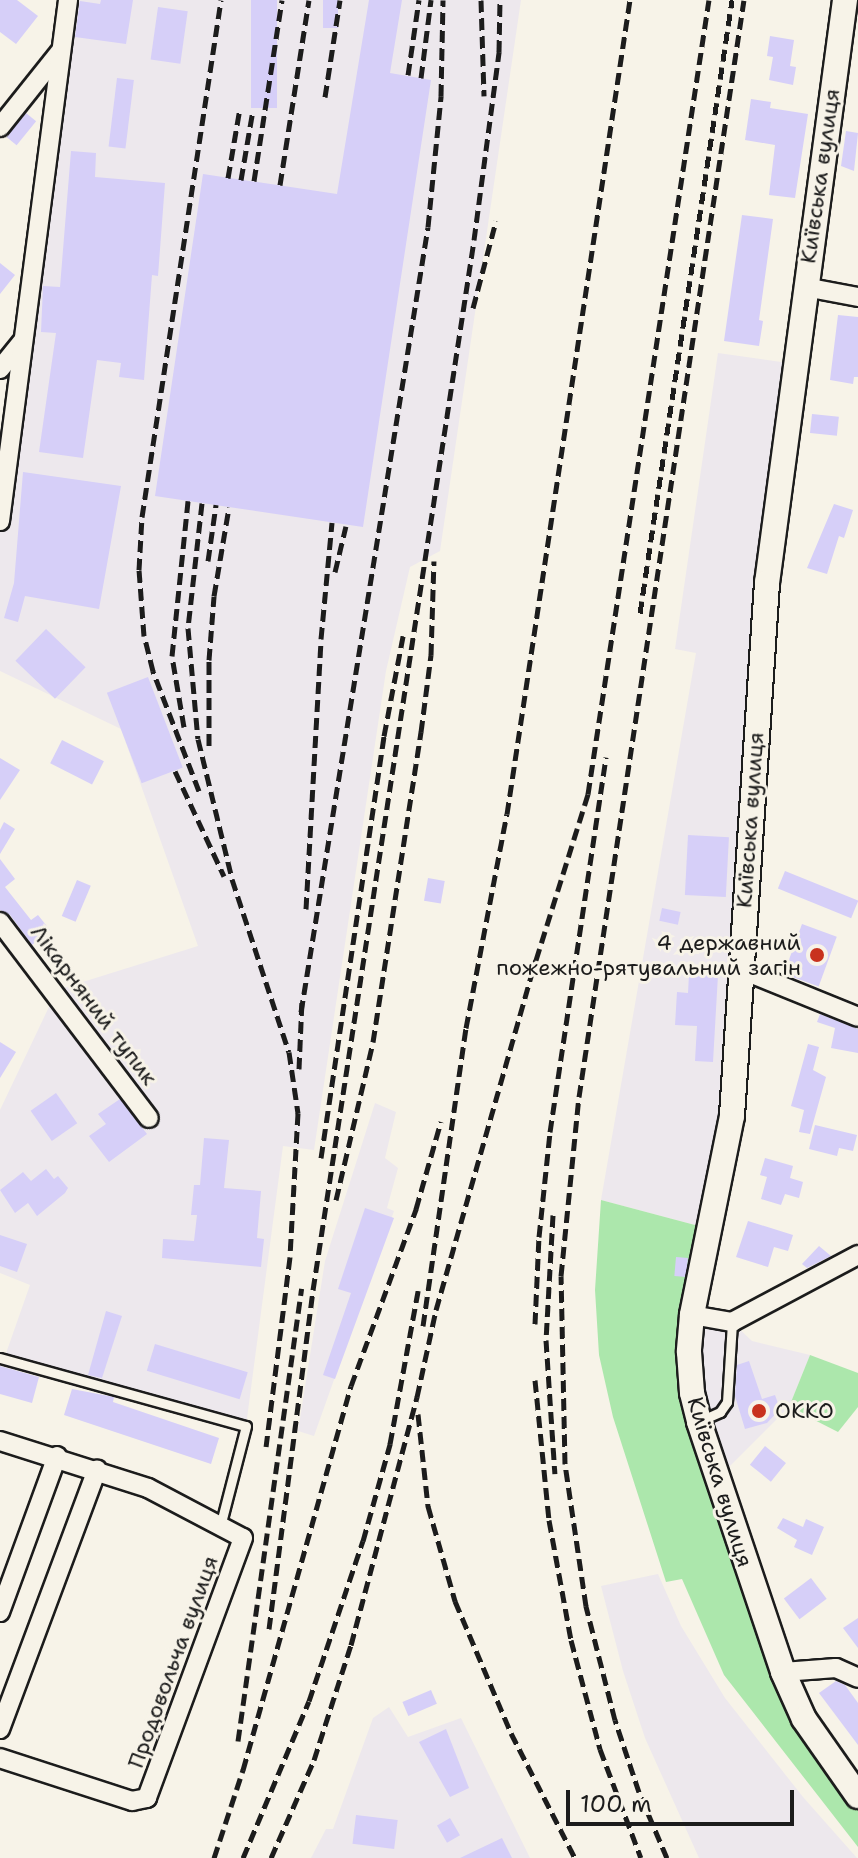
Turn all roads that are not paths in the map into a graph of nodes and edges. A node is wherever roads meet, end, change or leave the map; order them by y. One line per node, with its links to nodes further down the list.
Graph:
1 (68, 0): 3 (street)
2 (845, 0): 5 (street, Київська вулиця)
3 (61, 51): 4 (street); 7 (street)
4 (0, 127)
5 (805, 287): 6 (street); 11 (street, Київська вулиця)
6 (858, 297)
7 (23, 341): 8 (street); 9 (street)
8 (0, 369)
9 (0, 521)
10 (0, 922): 13 (street, Лікарняний тупик)
11 (740, 969): 12 (street); 15 (street, Київська вулиця)
12 (858, 1017)
13 (149, 1118)
14 (858, 1255): 16 (street)
15 (692, 1315): 16 (street); 18 (street, Київська вулиця)
16 (732, 1322): 18 (lane)
17 (0, 1358): 22 (lane)
18 (699, 1422): 24 (street, Київська вулиця)
19 (0, 1441): 20 (street)
20 (57, 1456): 21 (street); 23 (street)
21 (97, 1470): 22 (street); 26 (street)
22 (221, 1523): 27 (street, Продовольча вулиця)
23 (0, 1612)
24 (783, 1672): 25 (street); 28 (street, Київська вулиця)
25 (857, 1676)
26 (0, 1729)
27 (0, 1758)
28 (858, 1796)

